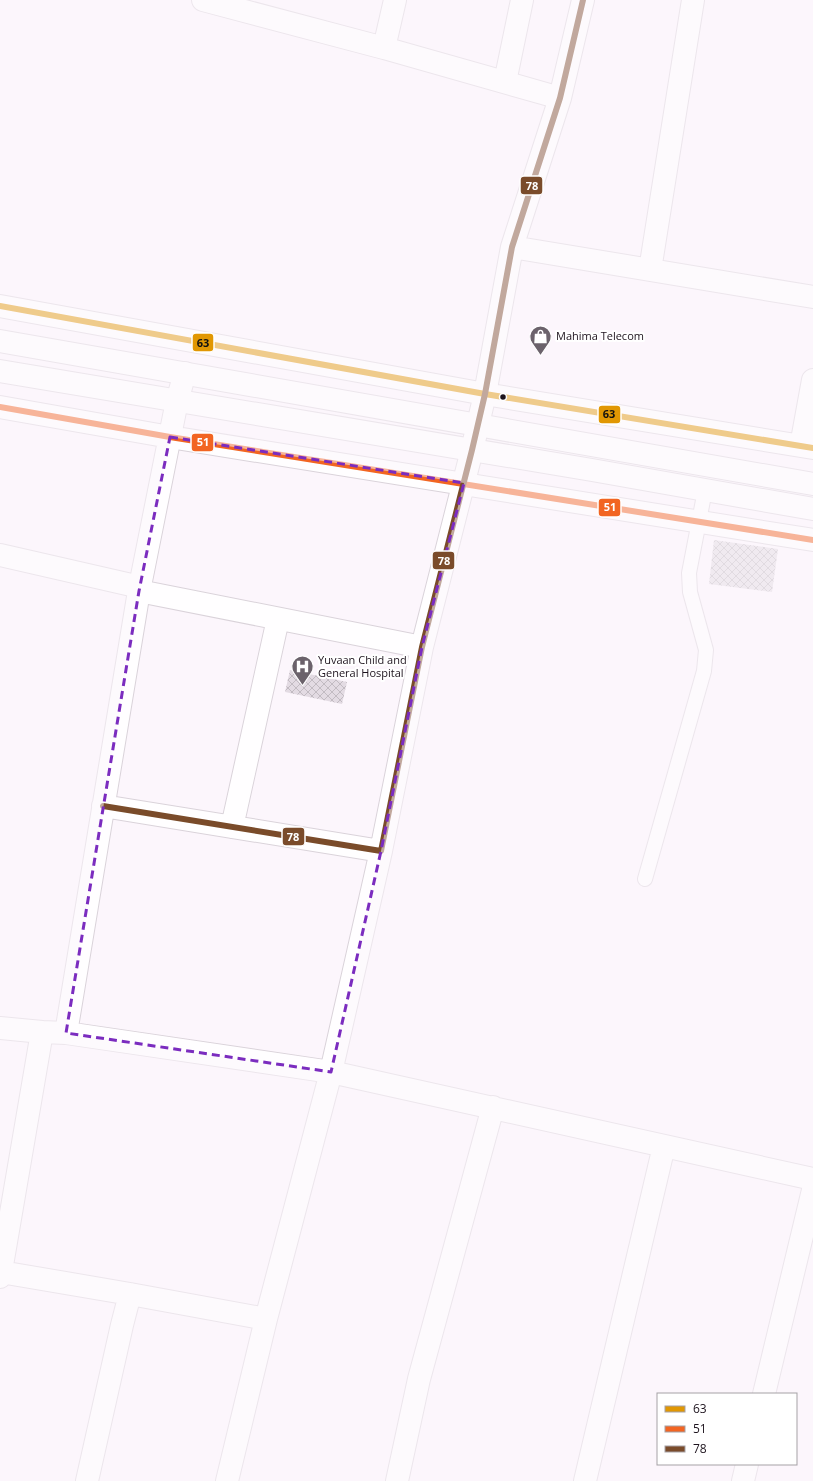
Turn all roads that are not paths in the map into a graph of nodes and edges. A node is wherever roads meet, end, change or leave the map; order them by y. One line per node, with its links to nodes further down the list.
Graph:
1 (203, 0): 6 (street)
2 (395, 0): 7 (street)
3 (522, 0): 8 (street)
4 (582, 0): 9 (street)
5 (693, 0): 11 (street)
6 (266, 8): 7 (street)
7 (384, 48): 8 (street)
8 (505, 82): 9 (street)
9 (560, 98): 10 (street)
10 (512, 247): 11 (street); 18 (street)
11 (650, 270): 12 (street)
12 (813, 297)
13 (0, 306): 18 (street)
14 (0, 341): 16 (street)
15 (0, 371): 19 (street)
16 (186, 373): 19 (street); 21 (street)
17 (813, 380): 23 (street)
18 (485, 394): 21 (street); 23 (street)
19 (178, 401): 22 (street); 24 (street)
20 (0, 407): 22 (street)
21 (478, 424): 24 (street); 26 (street)
22 (170, 437): 25 (street); 32 (street)
23 (807, 447)
24 (472, 450): 25 (street); 27 (street)
25 (464, 484): 29 (street); 34 (street)
26 (813, 484)
27 (705, 490): 28 (street); 29 (lane)
28 (813, 509)
29 (699, 521): 30 (street); 38 (lane)
30 (813, 540)
31 (0, 555): 32 (street)
32 (139, 589): 33 (street); 35 (street)
33 (278, 619): 34 (street); 36 (street)
34 (422, 646): 37 (street)
35 (103, 806): 36 (street); 41 (street)
36 (232, 827): 37 (street)
37 (381, 851): 42 (street)
38 (645, 879)
39 (0, 1028): 40 (street)
40 (42, 1032): 41 (street); 47 (street)
41 (66, 1033): 42 (street)
42 (331, 1072): 43 (street); 49 (street)
43 (493, 1107): 44 (street); 54 (street)
44 (664, 1146): 45 (street); 55 (street)
45 (813, 1179)
46 (813, 1190): 50 (street)
47 (0, 1274): 48 (street)
48 (130, 1294): 49 (street); 52 (street)
49 (266, 1319): 53 (street)
50 (764, 1393)
51 (747, 1465): 56 (street)
52 (87, 1481)
53 (227, 1481)
54 (397, 1481)
55 (585, 1481)
56 (743, 1481)

